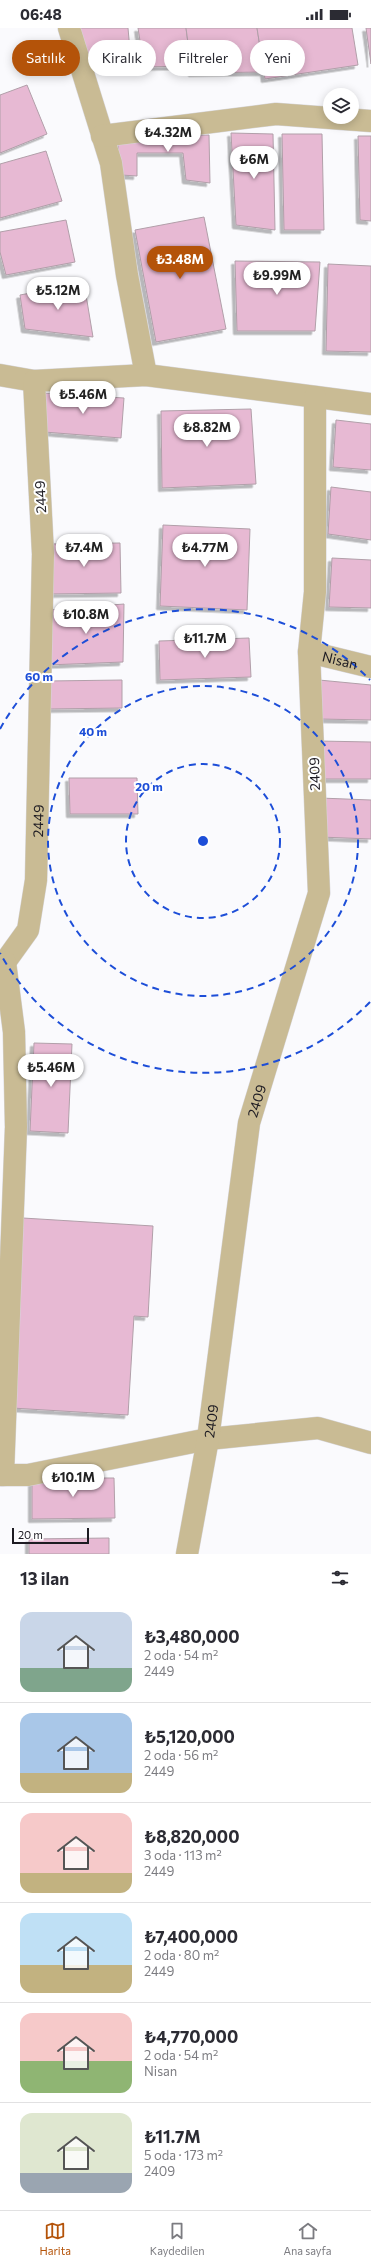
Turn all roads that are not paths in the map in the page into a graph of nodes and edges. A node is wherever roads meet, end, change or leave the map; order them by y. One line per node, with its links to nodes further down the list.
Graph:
1 (69, 28): 3 (street)
2 (371, 122): 3 (street)
3 (102, 136): 5 (street)
4 (0, 375): 6 (street)
5 (146, 375): 6 (street); 7 (street)
6 (34, 381): 11 (street, 2449)
7 (315, 397): 8 (street); 9 (street, 2409)
8 (371, 404)
9 (309, 652): 10 (street, Nisan); 12 (street, 2409)
10 (371, 667)
11 (2, 964): 14 (street)
12 (208, 1439): 13 (street); 14 (street); 15 (street, 2409)
13 (371, 1443)
14 (1, 1475)
15 (187, 1554)

